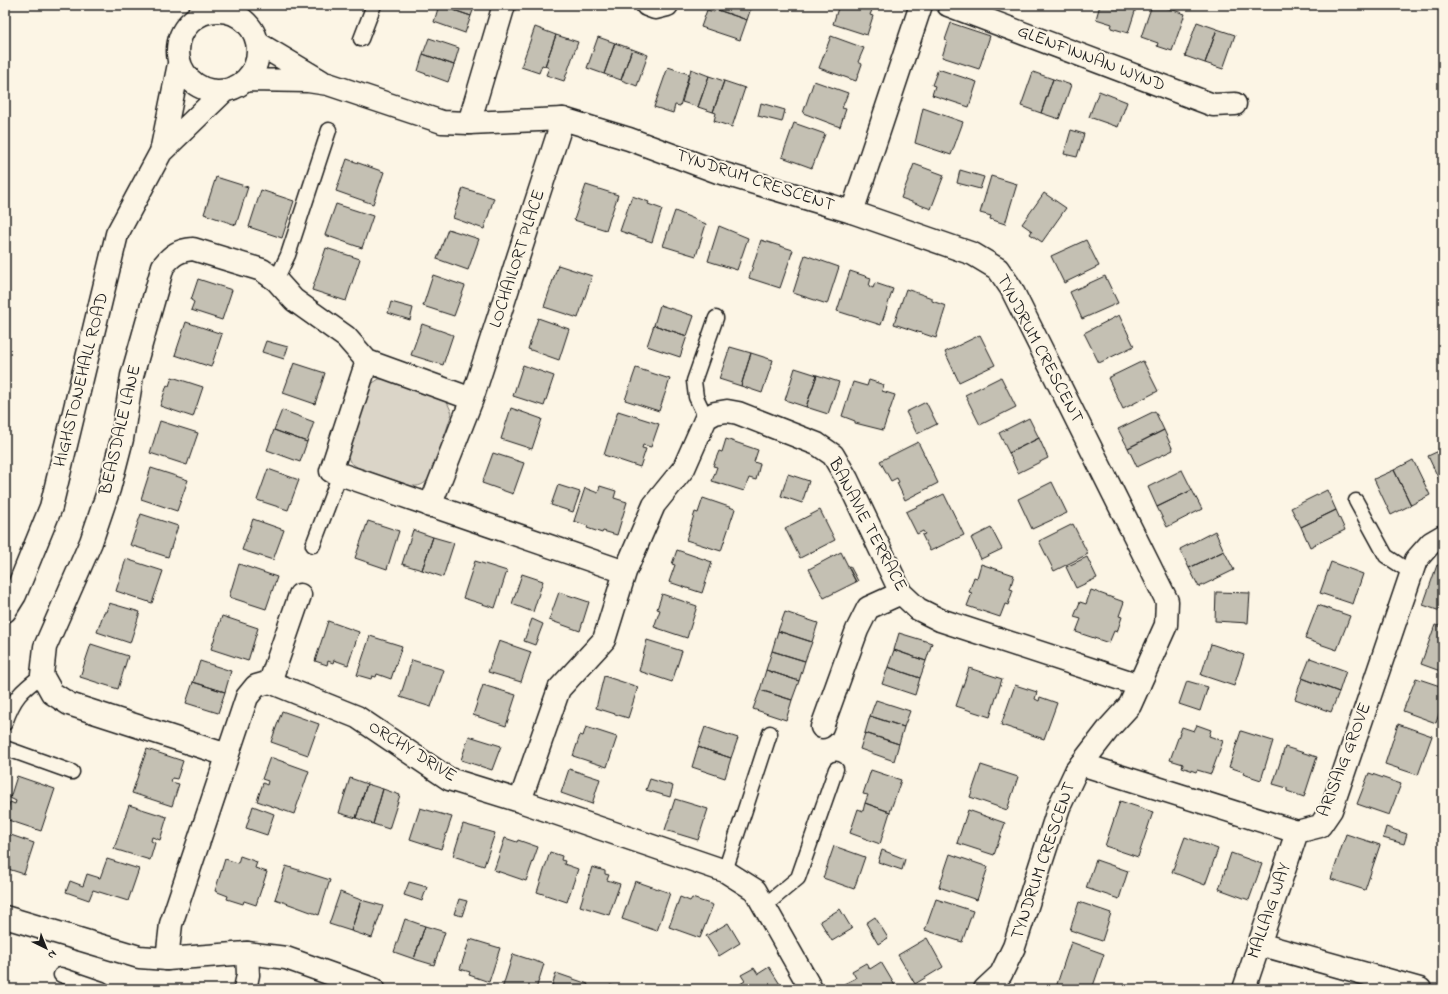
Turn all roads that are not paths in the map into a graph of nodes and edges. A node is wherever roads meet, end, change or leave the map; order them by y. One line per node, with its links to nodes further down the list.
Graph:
1 (374, 5): 9 (lane)
2 (504, 5): 17 (street)
3 (647, 5): 4 (street)
4 (667, 5)
5 (921, 5): 20 (street)
6 (948, 5): 15 (street, GLENFINNAN WYND)
7 (234, 10): 8 (street, HIGHSTONEHALL ROAD); 10 (street, HIGHSTONEHALL ROAD)
8 (190, 15): 11 (street, HIGHSTONEHALL ROAD)
9 (361, 40)
10 (259, 44): 12 (street, HIGHSTONEHALL ROAD); 13 (street, TYNDRUM CRESCENT)
11 (180, 64): 14 (street, HIGHSTONEHALL ROAD); 19 (street, HIGHSTONEHALL ROAD)
12 (247, 80): 13 (street, TYNDRUM CRESCENT); 14 (street, HIGHSTONEHALL ROAD)
13 (328, 84): 17 (street, TYNDRUM CRESCENT)
14 (223, 92): 19 (street, HIGHSTONEHALL ROAD)
15 (1235, 104)
16 (563, 119): 17 (street, TYNDRUM CRESCENT); 20 (street, TYNDRUM CRESCENT); 24 (street, LOCHAILORT PLACE)
17 (469, 123)
18 (329, 130): 21 (lane)
19 (161, 152): 35 (street, HIGHSTONEHALL ROAD)
20 (852, 212): 38 (street, TYNDRUM CRESCENT)
21 (276, 280): 23 (street, BEASDALE LANE); 36 (street, BEASDALE LANE)
22 (716, 318): 25 (lane)
23 (367, 361): 24 (street); 26 (street)
24 (472, 398): 28 (street, LOCHAILORT PLACE)
25 (706, 418): 31 (street); 33 (street, BANAVIE TERRACE)
26 (340, 474): 28 (street); 30 (lane)
27 (1356, 502): 32 (lane)
28 (430, 506): 31 (street)
29 (1443, 536): 32 (street, ARISAIG GROVE)
30 (313, 545)
31 (625, 572): 47 (street)
32 (1412, 573): 48 (street, ARISAIG GROVE)
33 (901, 594): 38 (street, BANAVIE TERRACE); 40 (street)
34 (300, 595): 37 (street)
35 (5, 611)
36 (42, 675): 39 (lane); 43 (street)
37 (270, 682): 43 (street); 47 (street, ORCHY DRIVE)
38 (1139, 685): 44 (street, TYNDRUM CRESCENT)
39 (5, 723)
40 (822, 727)
41 (770, 733): 49 (lane)
42 (5, 748): 46 (lane)
43 (227, 755): 54 (street)
44 (1081, 764): 48 (street, ARISAIG GROVE); 60 (street, TYNDRUM CRESCENT)
45 (836, 769): 50 (lane)
46 (72, 772)
47 (520, 801): 49 (street, ORCHY DRIVE)
48 (1297, 832): 52 (street, MALLAIG WAY)
49 (725, 871): 50 (street, ORCHY DRIVE)
50 (763, 907): 59 (street, ORCHY DRIVE)
51 (5, 917): 54 (street)
52 (1259, 944): 61 (street, MALLAIG WAY); 62 (street)
53 (247, 953): 54 (street); 57 (street); 58 (street)
54 (167, 958)
55 (61, 975): 56 (lane)
56 (102, 989)
57 (245, 989)
58 (373, 989)
59 (810, 989)
60 (985, 989)
61 (1244, 989)
62 (1420, 989)

